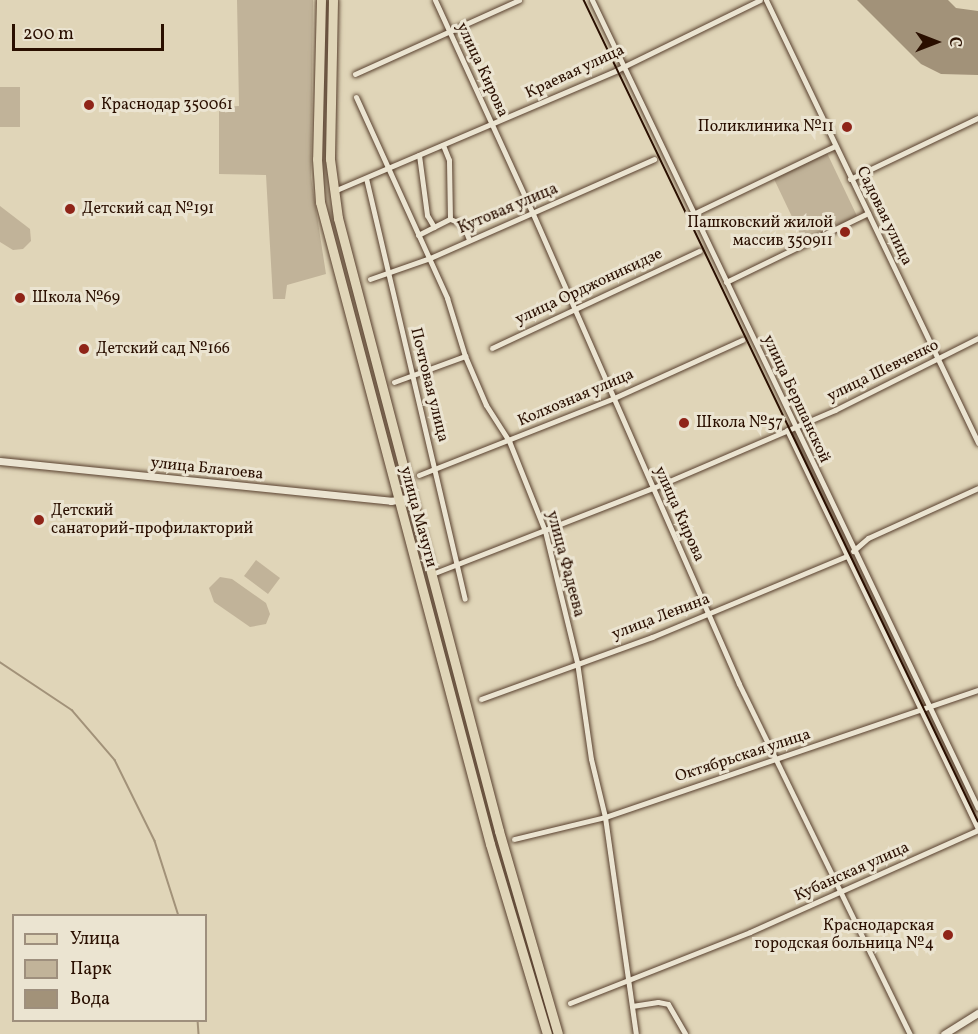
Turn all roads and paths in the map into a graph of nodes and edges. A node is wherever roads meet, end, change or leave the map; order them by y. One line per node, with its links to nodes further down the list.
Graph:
1 (321, 0): 53 (main road, улица Мачуги)
2 (333, 0): 21 (main road, улица Мачуги)
3 (435, 0): 8 (street, улица Кирова)
4 (519, 0): 8 (street)
5 (592, 0): 9 (street, улица Бершанской)
6 (760, 0): 9 (street, Краевая улица)
7 (766, 0): 15 (street, Садовая улица)
8 (450, 33): 10 (street); 13 (street, улица Кирова)
9 (622, 64): 13 (street, Краевая улица); 24 (street, улица Бершанской)
10 (354, 74)
11 (356, 97): 18 (street, улица Фадеева)
12 (978, 118): 20 (street)
13 (493, 124): 14 (street, Краевая улица); 23 (street, улица Кирова)
14 (443, 145): 16 (street, Краевая улица); 25 (street)
15 (835, 146): 20 (street, Садовая улица); 24 (street)
16 (419, 155): 18 (street, Краевая улица); 26 (street)
17 (654, 159): 23 (street, Кутовая улица)
18 (388, 169): 19 (street, Краевая улица); 27 (street, улица Фадеева)
19 (366, 178): 21 (street, Краевая улица); 31 (street, Почтовая улица)
20 (850, 179): 22 (street, Садовая улица)
21 (332, 192): 52 (main road, улица Мачуги)
22 (868, 213): 33 (street); 39 (street, Садовая улица)
23 (533, 214): 28 (street, Кутовая улица); 34 (street, улица Кирова)
24 (693, 214): 33 (street, улица Бершанской)
25 (450, 219): 26 (street); 28 (street)
26 (434, 227): 27 (street)
27 (418, 235): 30 (street, улица Фадеева)
28 (469, 240): 30 (street, Кутовая улица)
29 (699, 251): 34 (street, улица Орджоникидзе)
30 (430, 258): 31 (street, Кутовая улица); 38 (street, улица Фадеева)
31 (387, 274): 32 (street, Кутовая улица); 40 (street, Почтовая улица)
32 (370, 279)
33 (726, 282): 43 (street, улица Бершанской)
34 (575, 309): 37 (street, улица Орджоникидзе); 42 (street, улица Кирова)
35 (978, 338): 39 (street, улица Шевченко)
36 (742, 340): 42 (street, Колхозная улица)
37 (492, 348)
38 (465, 356): 40 (street); 45 (street, улица Фадеева)
39 (938, 361): 43 (street, улица Шевченко); 46 (street, Садовая улица)
40 (413, 376): 41 (street); 48 (street, Почтовая улица)
41 (394, 382)
42 (614, 398): 45 (street, Колхозная улица); 50 (street, улица Кирова)
43 (795, 427): 44 (street, улица Шевченко); 55 (street, улица Бершанской)
44 (787, 430): 50 (street, улица Шевченко); 56 (street, улица Бершанской)
45 (509, 441): 48 (street, Колхозная улица); 54 (street, улица Фадеева)
46 (978, 443)
47 (0, 461): 53 (street, улица Благоева)
48 (435, 471): 49 (street, Колхозная улица); 57 (street, Почтовая улица)
49 (419, 475)
50 (653, 488): 54 (street, улица Шевченко); 60 (street, улица Кирова)
51 (978, 488): 55 (street)
52 (411, 497): 53 (street, улица Благоева); 58 (main road, улица Мачуги)
53 (398, 501): 62 (main road, улица Мачуги)
54 (545, 531): 57 (street, улица Шевченко); 63 (street, улица Фадеева)
55 (853, 551): 66 (street, улица Бершанской)
56 (848, 555): 60 (street, улица Ленина); 67 (street, улица Бершанской)
57 (459, 564): 58 (street, улица Шевченко); 59 (street, Почтовая улица)
58 (432, 574): 61 (main road, улица Мачуги)
59 (465, 599)
60 (708, 613): 63 (street, улица Ленина); 68 (street, улица Кирова)
61 (448, 635): 62 (main road); 78 (main road, улица Мачуги)
62 (436, 639): 79 (main road, улица Мачуги)
63 (577, 662): 65 (street, улица Ленина); 70 (street, улица Фадеева)
64 (978, 690): 66 (street, Октябрьская улица)
65 (482, 699)
66 (930, 707): 67 (street, Октябрьская улица); 69 (street, улица Бершанской)
67 (921, 710): 68 (street, Октябрьская улица); 71 (street, улица Бершанской)
68 (777, 761): 70 (street, Октябрьская улица); 73 (street, улица Кирова)
69 (978, 808)
70 (605, 817): 72 (street, Октябрьская улица); 74 (street, улица Фадеева)
71 (978, 830): 73 (street, Кубанская улица)
72 (514, 839)
73 (841, 892): 74 (street, Кубанская улица); 82 (street, улица Кирова)
74 (628, 981): 75 (street, Кубанская улица); 76 (street, улица Фадеева)
75 (570, 1003)
76 (632, 1006): 80 (street, улица Фадеева); 81 (street)
77 (978, 1013): 83 (street)
78 (557, 1032)
79 (547, 1034)
80 (636, 1034)
81 (686, 1034)
82 (910, 1034)
83 (944, 1034)

